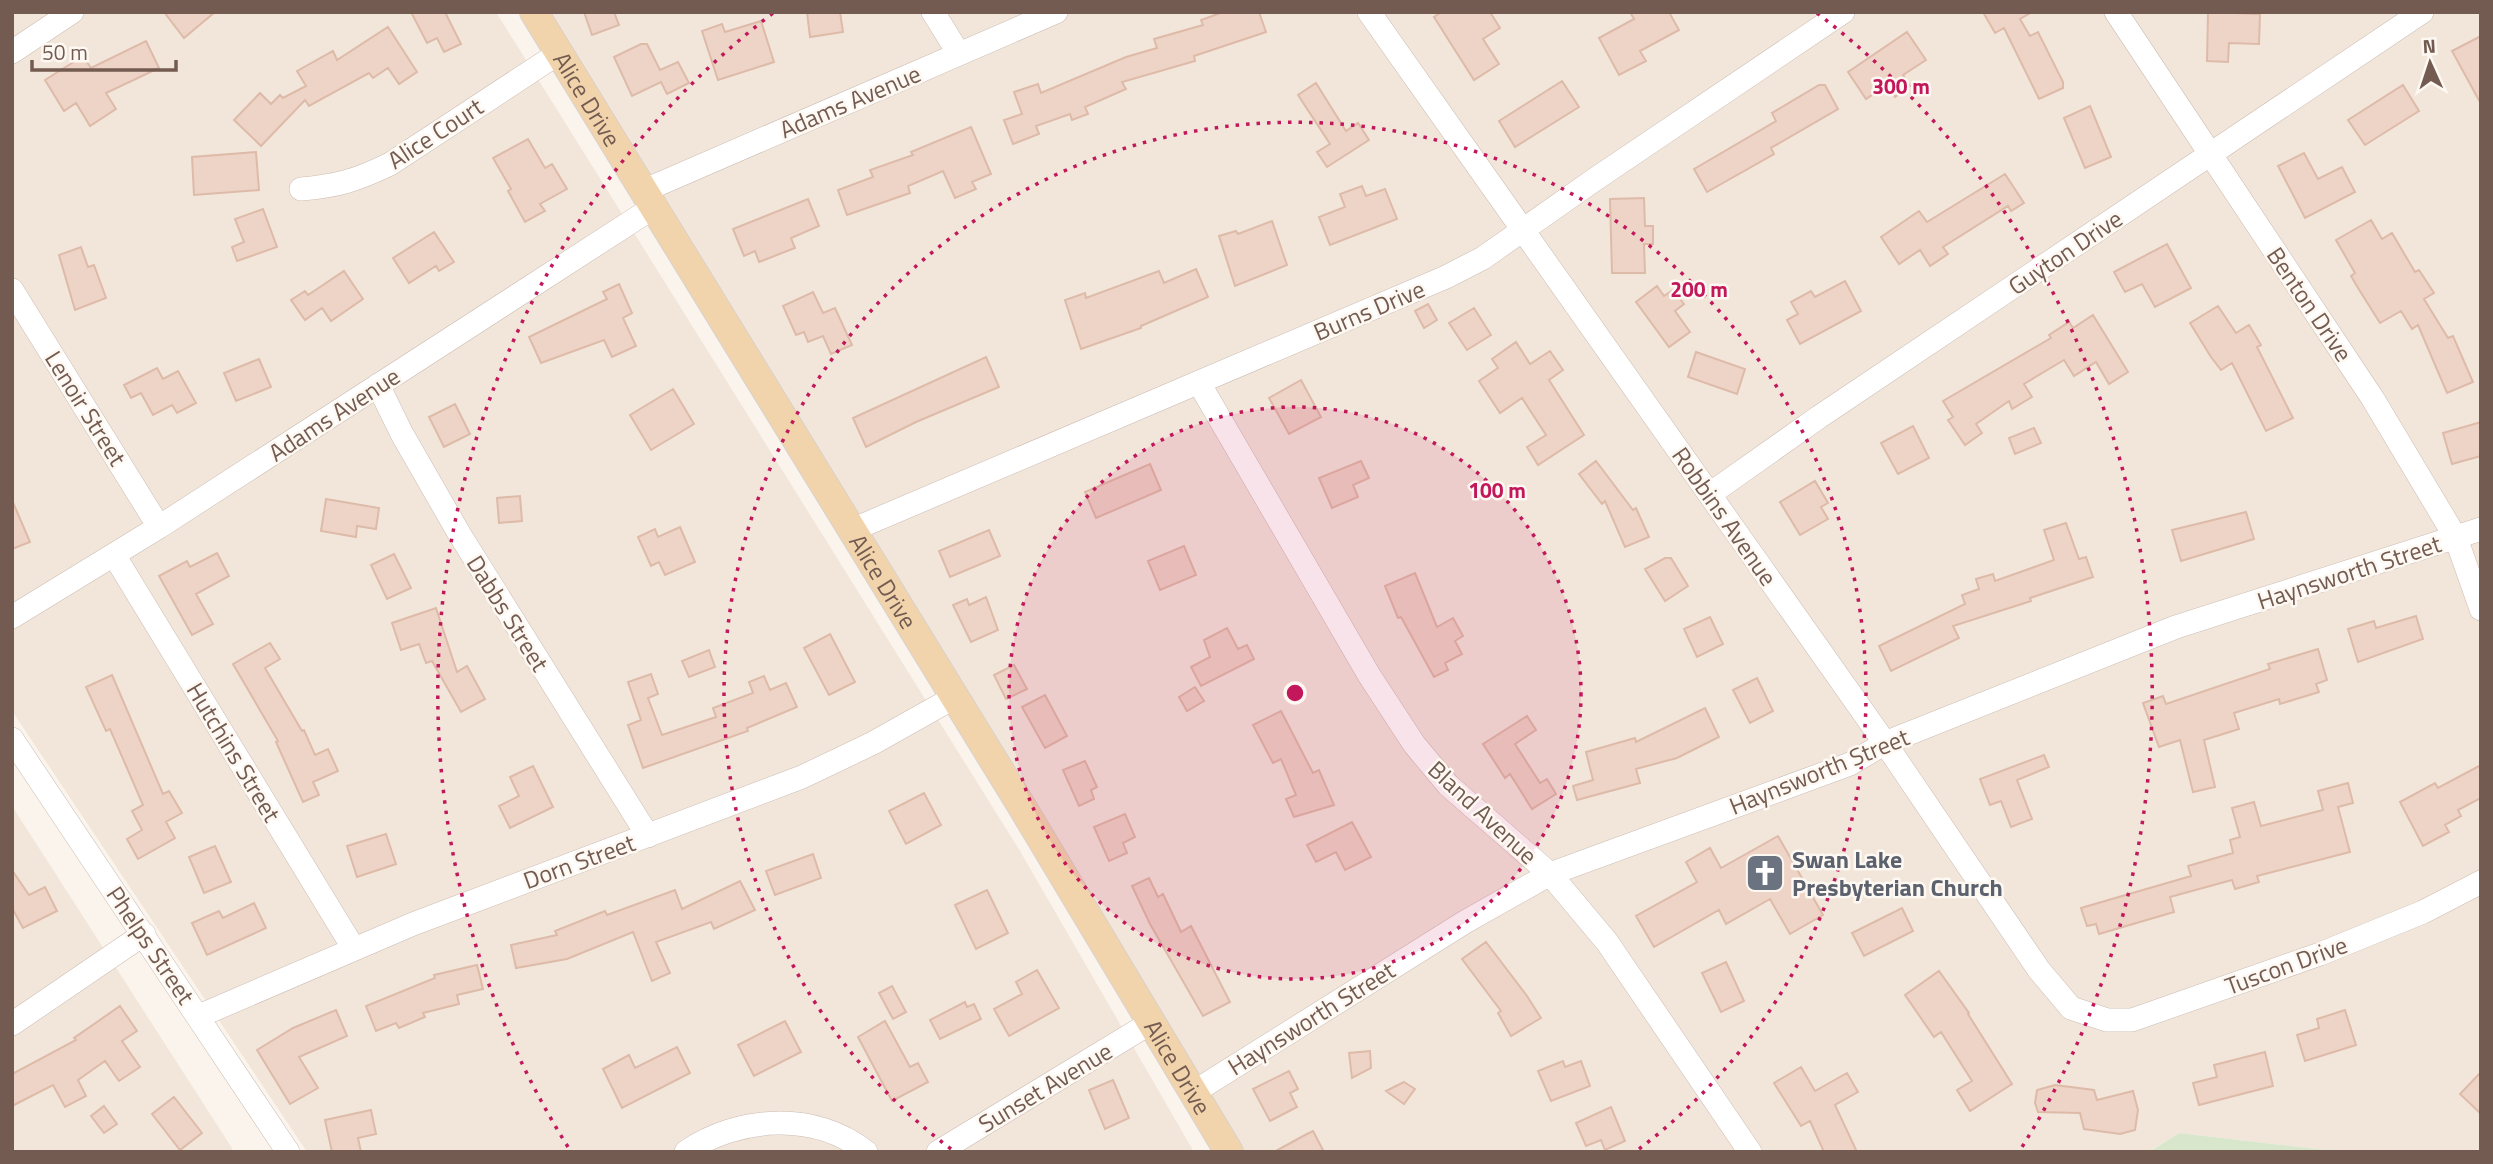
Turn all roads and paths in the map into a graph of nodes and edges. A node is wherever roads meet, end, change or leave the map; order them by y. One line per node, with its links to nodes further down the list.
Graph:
1 (72, 12): 9 (street)
2 (534, 12): 10 (main road, Alice Drive)
3 (933, 12): 11 (street)
4 (1056, 12): 11 (street, Adams Avenue)
5 (1369, 12): 15 (street, Robbins Avenue)
6 (1843, 12): 15 (street, Burns Drive)
7 (2116, 12): 12 (street, Benton Drive)
8 (2422, 12): 12 (street, Guyton Drive)
9 (12, 52)
10 (559, 53): 13 (street, Alice Court); 14 (main road, Alice Drive)
11 (959, 54): 14 (street, Adams Avenue)
12 (2210, 154): 19 (street, Guyton Drive); 23 (street, Benton Drive)
13 (301, 189)
14 (649, 199): 18 (street, Adams Avenue); 21 (main road, Alice Drive)
15 (1524, 230): 17 (street, Burns Drive); 19 (street, Robbins Avenue)
16 (12, 290): 20 (street, Lenoir Street)
17 (1199, 383): 21 (street, Burns Drive); 31 (street, Bland Avenue)
18 (378, 385): 20 (street, Adams Avenue); 30 (street, Dabbs Street)
19 (1710, 494): 29 (street, Robbins Avenue)
20 (159, 527): 24 (street, Adams Avenue)
21 (852, 530): 27 (main road, Alice Drive)
22 (2481, 530): 23 (street, Haynsworth Street)
23 (2456, 538): 25 (street, Benton Drive); 29 (street, Haynsworth Street)
24 (114, 555): 26 (street, Adams Avenue); 34 (street, Hutchins Street)
25 (2481, 609)
26 (12, 617)
27 (955, 697): 30 (street, Dorn Street); 37 (main road, Alice Drive)
28 (12, 739): 33 (street, Phelps Street)
29 (1885, 743): 31 (street, Haynsworth Street); 35 (street, Robbins Avenue)
30 (648, 836): 34 (street, Dorn Street)
31 (1550, 874): 39 (street, Haynsworth Street); 45 (street, Bland Avenue)
32 (2481, 882): 35 (street, Tuscon Drive)
33 (144, 934): 36 (street, Phelps Street); 38 (street)
34 (354, 949): 36 (street, Dorn Street)
35 (2085, 1014)
36 (198, 1016): 40 (street, Phelps Street)
37 (1152, 1022): 39 (main road, Alice Drive); 43 (street, Sunset Avenue)
38 (12, 1024)
39 (1194, 1093): 44 (main road, Alice Drive)
40 (288, 1152)
41 (686, 1152): 42 (street)
42 (866, 1152)
43 (938, 1152)
44 (1229, 1152)
45 (1750, 1152)

